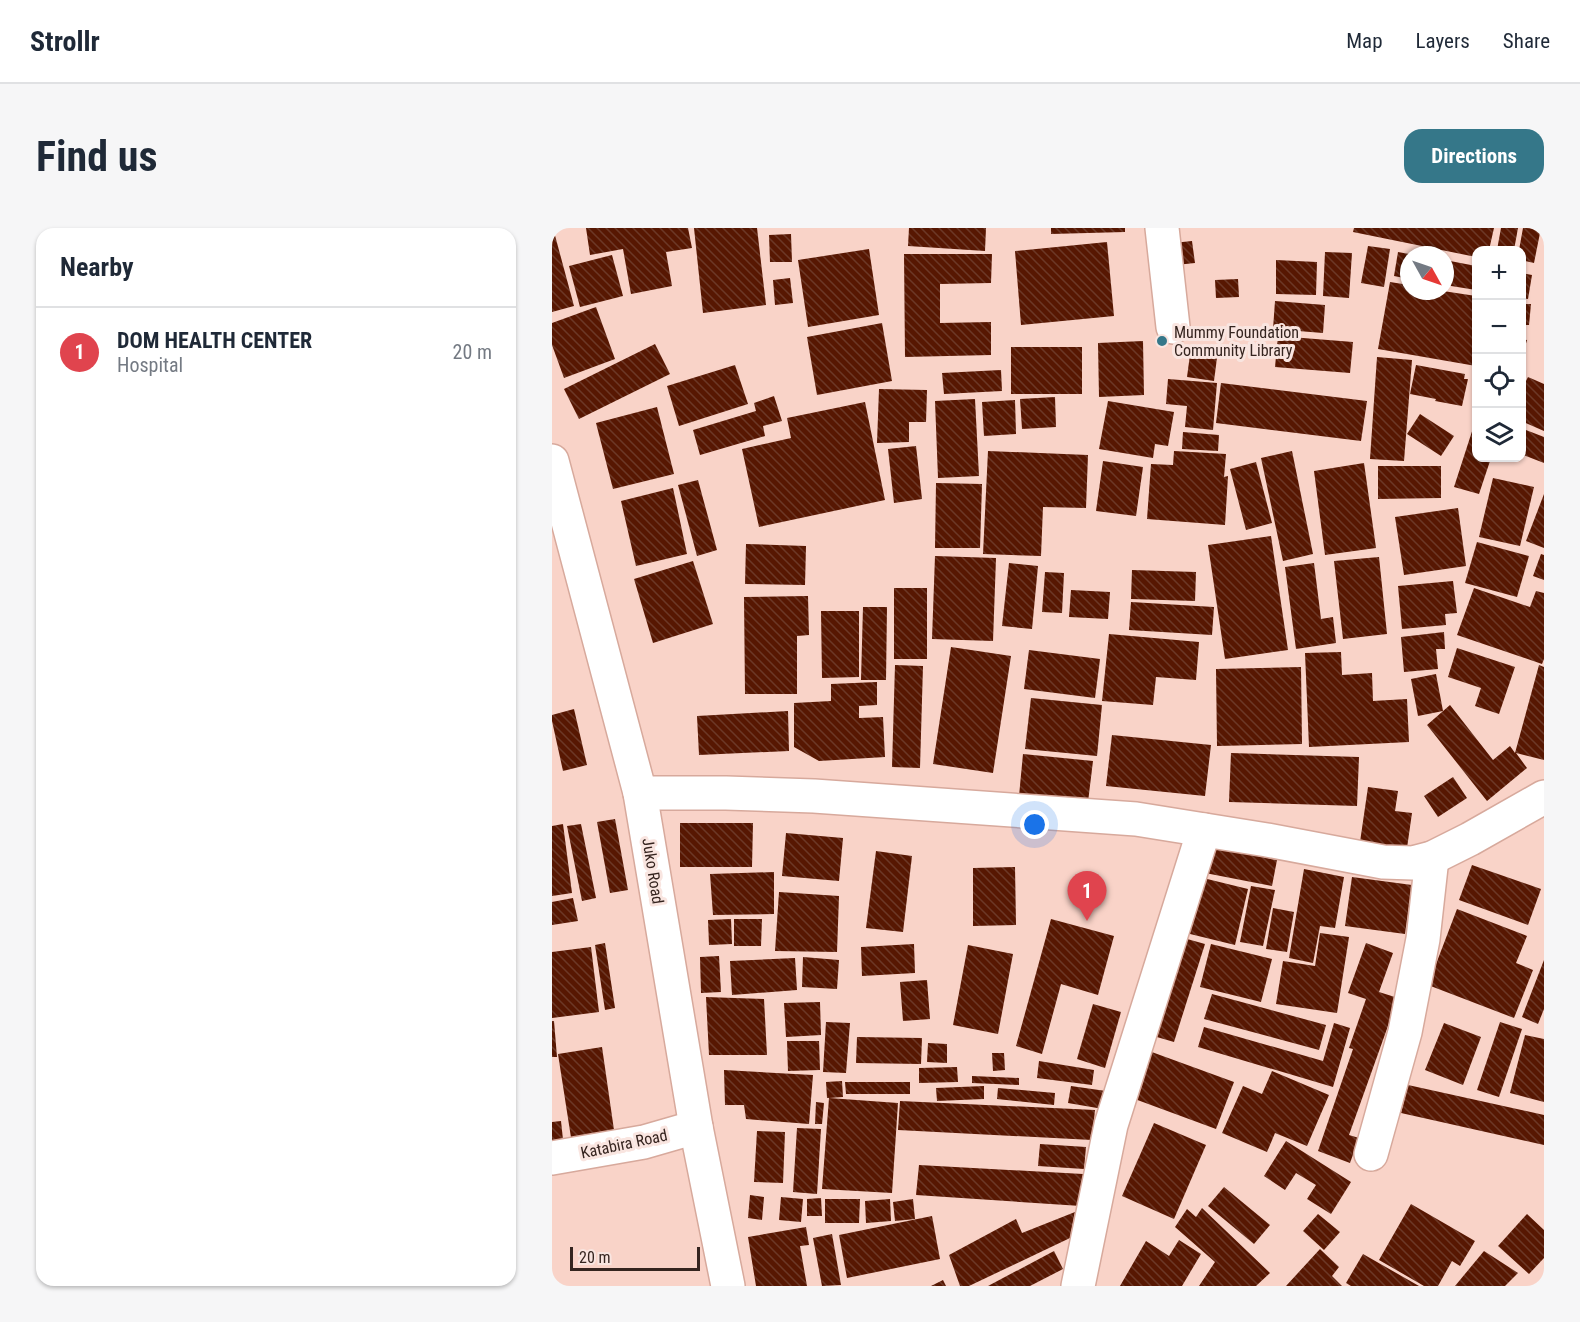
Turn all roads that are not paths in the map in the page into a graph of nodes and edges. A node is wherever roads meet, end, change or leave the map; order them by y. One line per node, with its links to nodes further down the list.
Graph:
1 (1162, 228): 2 (street)
2 (1173, 327)
3 (552, 461): 4 (street, Juko Road)
4 (561, 533): 5 (street, Juko Road)
5 (640, 793): 7 (street); 9 (street, Juko Road)
6 (1544, 797): 8 (street)
7 (1204, 830): 8 (street); 13 (street)
8 (1432, 858): 10 (street)
9 (696, 1127): 11 (street, Katabira Road); 12 (street, Juko Road)
10 (1371, 1154)
11 (552, 1158)
12 (728, 1286)
13 (1078, 1286)

